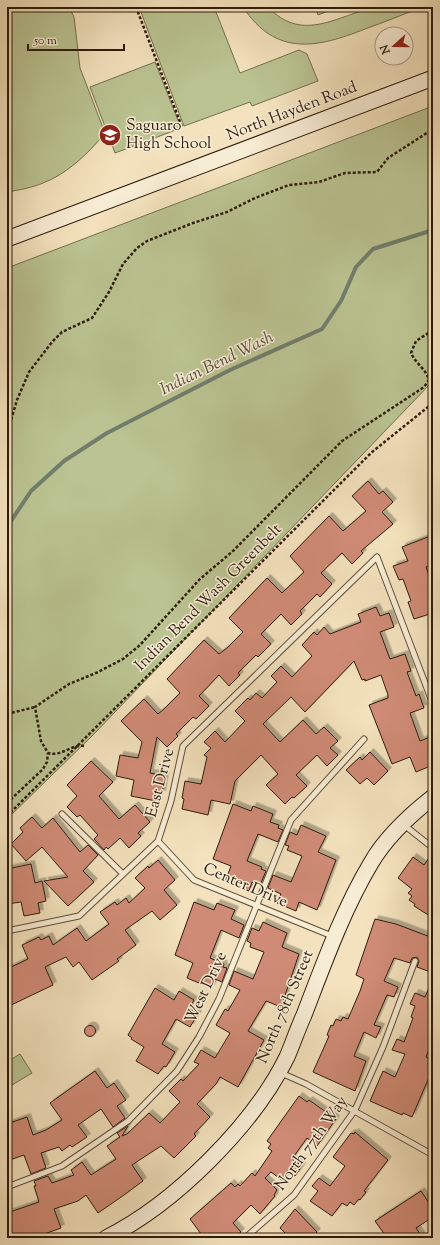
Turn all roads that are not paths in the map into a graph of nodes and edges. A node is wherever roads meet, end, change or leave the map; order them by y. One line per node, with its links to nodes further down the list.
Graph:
1 (433, 78): 2 (street, North Hayden Road)
2 (7, 240)
3 (433, 704): 8 (lane, East Drive)
4 (364, 739): 11 (lane, West Drive)
5 (433, 797): 7 (street, North 78th Street)
6 (62, 814): 10 (lane)
7 (403, 824): 9 (lane); 13 (street, North 78th Street)
8 (158, 841): 10 (lane, East Drive); 11 (lane, Center Drive)
9 (433, 848)
10 (123, 874): 12 (lane, East Drive)
11 (257, 905): 13 (lane, Center Drive); 18 (lane, West Drive)
12 (7, 931)
13 (335, 937): 15 (street, North 78th Street)
14 (415, 961): 16 (lane, North 77th Way)
15 (278, 1072): 16 (lane); 19 (street, North 78th Street)
16 (355, 1110): 17 (lane); 20 (lane, North 77th Way)
17 (433, 1155)
18 (7, 1187)
19 (106, 1238)
20 (245, 1238)

